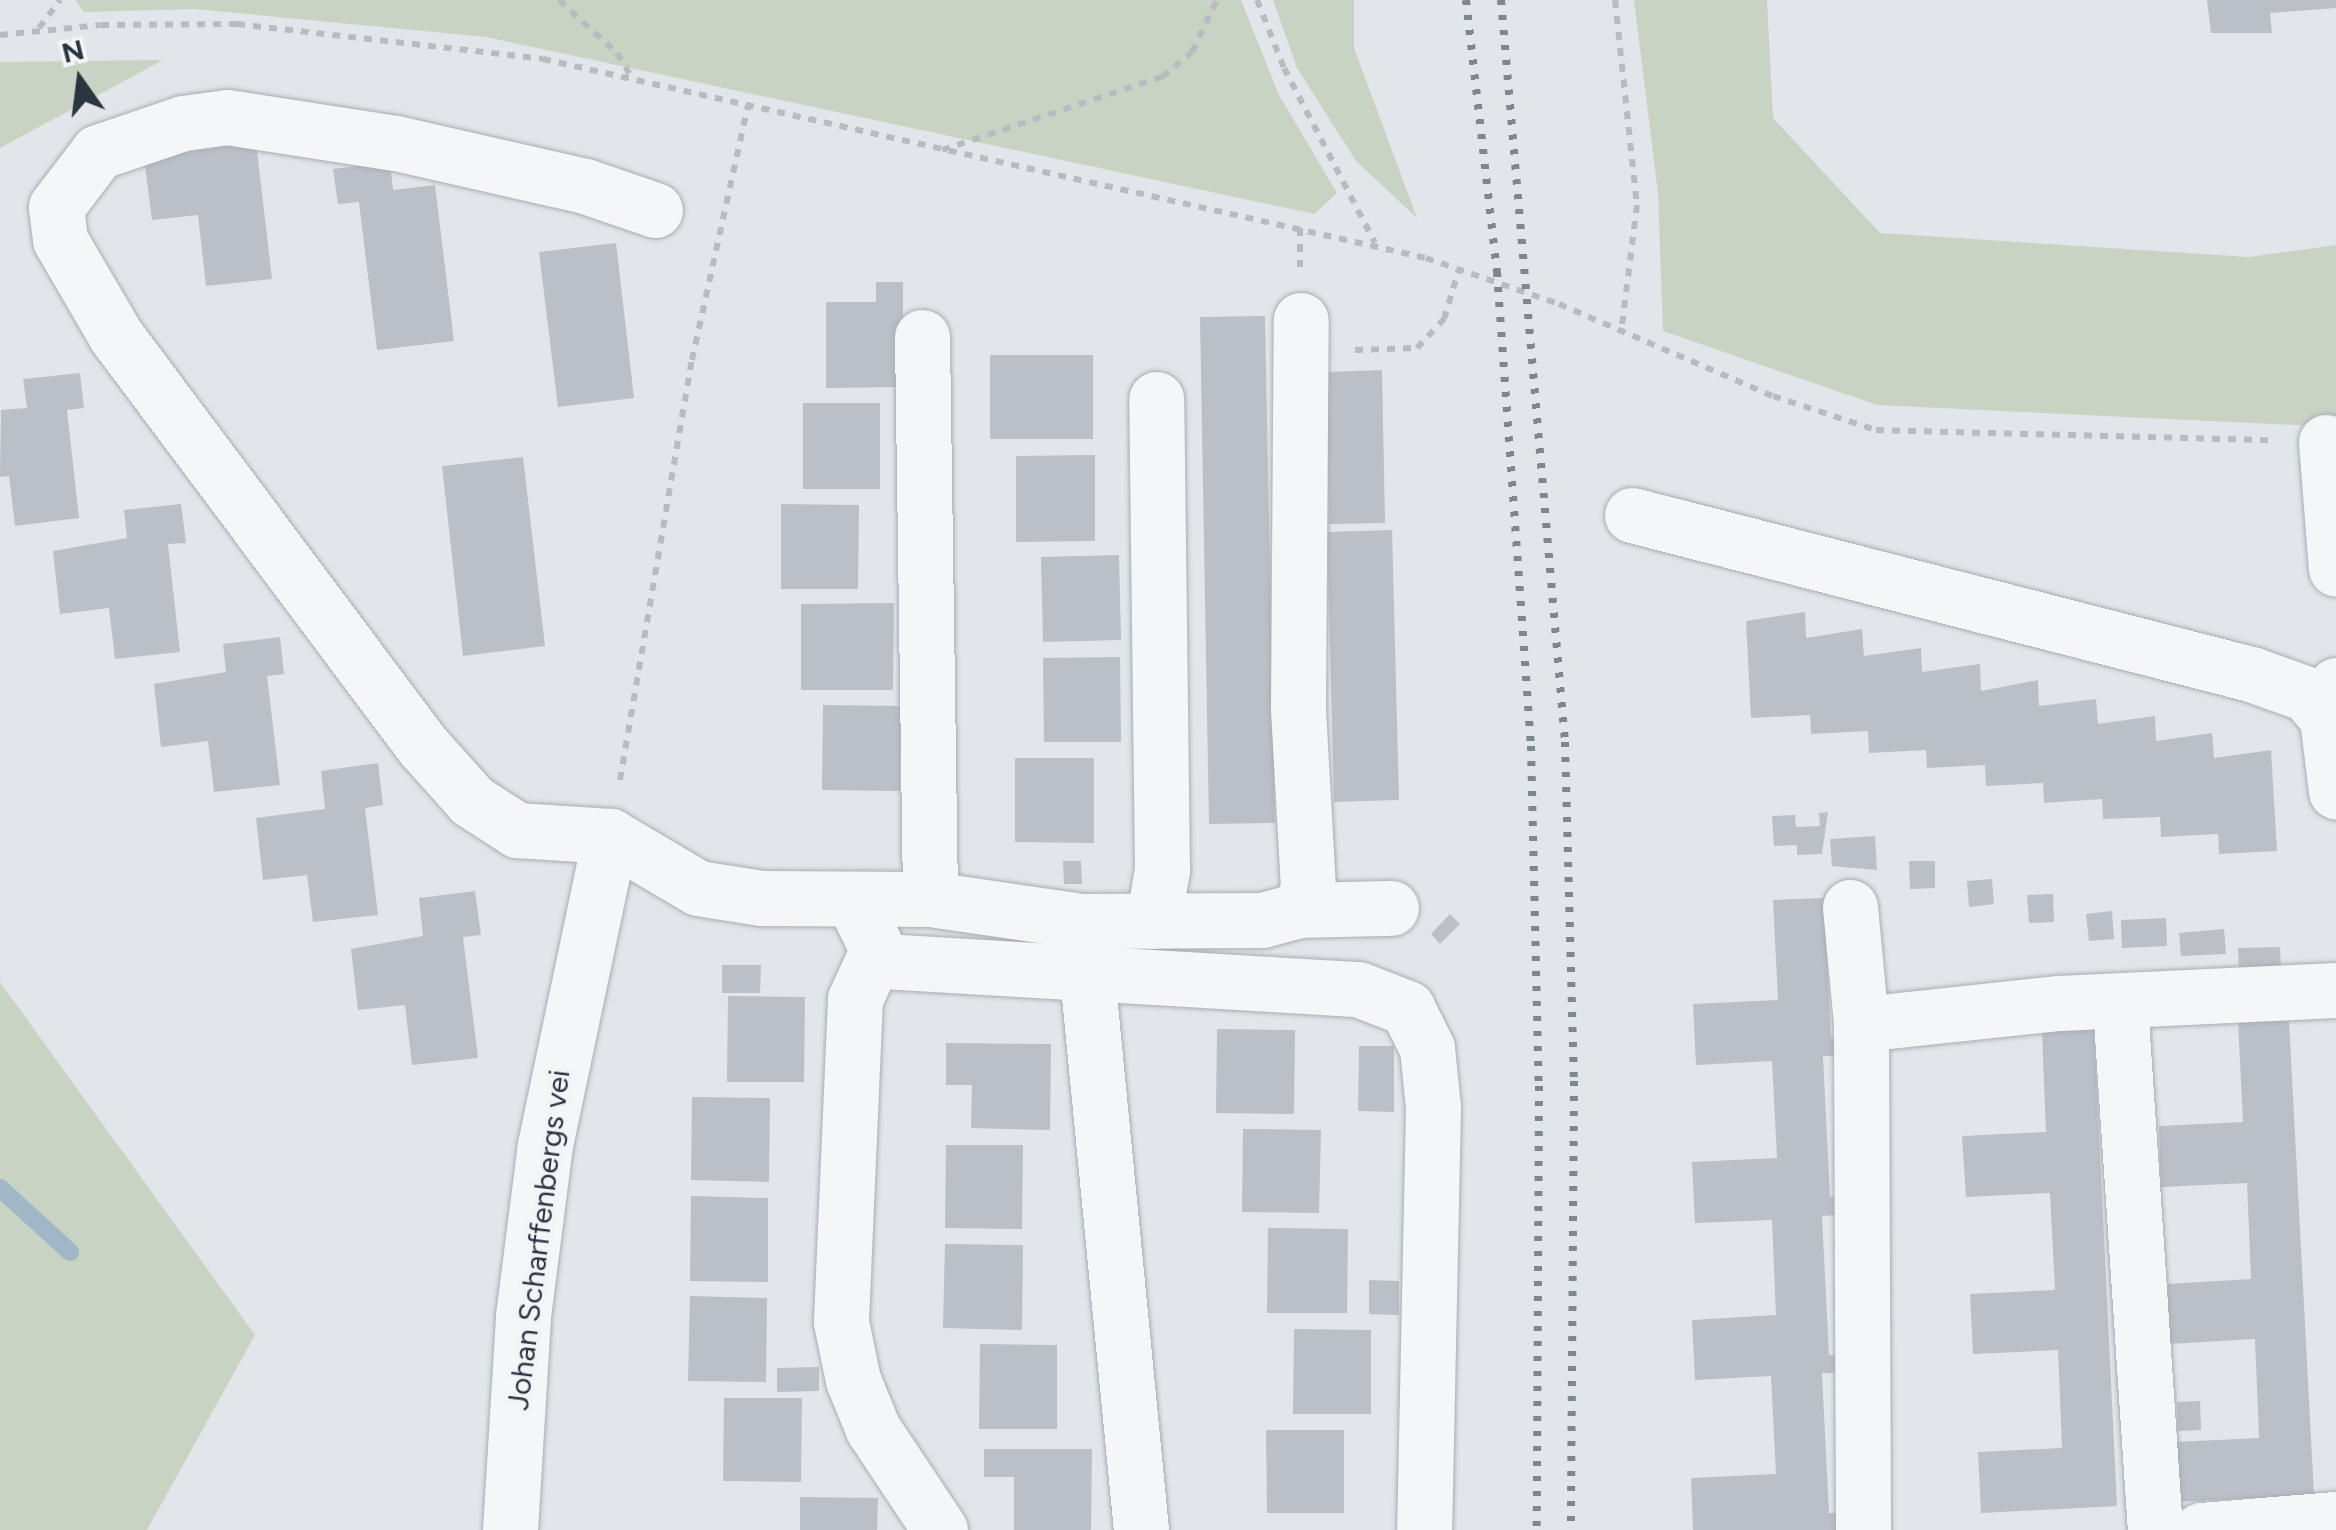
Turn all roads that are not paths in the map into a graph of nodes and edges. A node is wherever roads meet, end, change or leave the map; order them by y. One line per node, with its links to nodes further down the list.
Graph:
1 (655, 210): 10 (street)
2 (1301, 320): 15 (street)
3 (922, 336): 11 (street)
4 (1156, 399): 16 (street)
5 (2326, 442): 7 (street)
6 (1632, 515): 8 (street)
7 (2336, 569)
8 (2331, 702): 9 (street)
9 (2336, 791)
10 (610, 836): 12 (street); 23 (street, Johan Scharffenbergs vei)
11 (930, 898): 12 (street); 16 (street)
12 (854, 902): 17 (street)
13 (1850, 907): 21 (street)
14 (1391, 908): 15 (street)
15 (1300, 910): 16 (street)
16 (1153, 922)
17 (876, 953): 18 (street); 24 (street)
18 (1087, 975): 25 (street); 26 (street)
19 (2336, 990): 20 (street)
20 (2120, 1005): 21 (street); 28 (street)
21 (1861, 1024): 27 (street)
22 (2336, 1519): 29 (street)
23 (510, 1530)
24 (940, 1530)
25 (1140, 1530)
26 (1424, 1530)
27 (1863, 1530)
28 (2155, 1530)
29 (2201, 1530)

